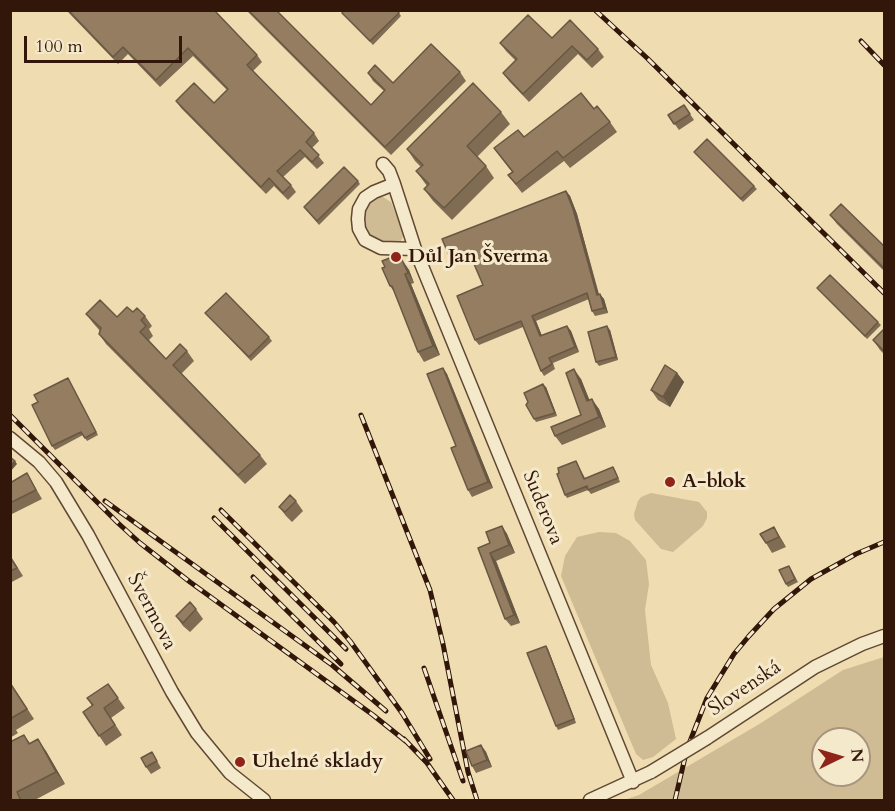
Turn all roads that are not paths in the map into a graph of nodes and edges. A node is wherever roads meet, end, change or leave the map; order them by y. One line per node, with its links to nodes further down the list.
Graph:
1 (383, 164): 2 (street, Suderova)
2 (394, 184): 3 (street, Suderova); 3 (street)
3 (415, 249): 6 (street, Suderova)
4 (10, 438): 7 (street, Švermova)
5 (885, 636): 6 (street, Slovenská, bridge)
6 (633, 782): 8 (street)
7 (264, 801)
8 (590, 801)

